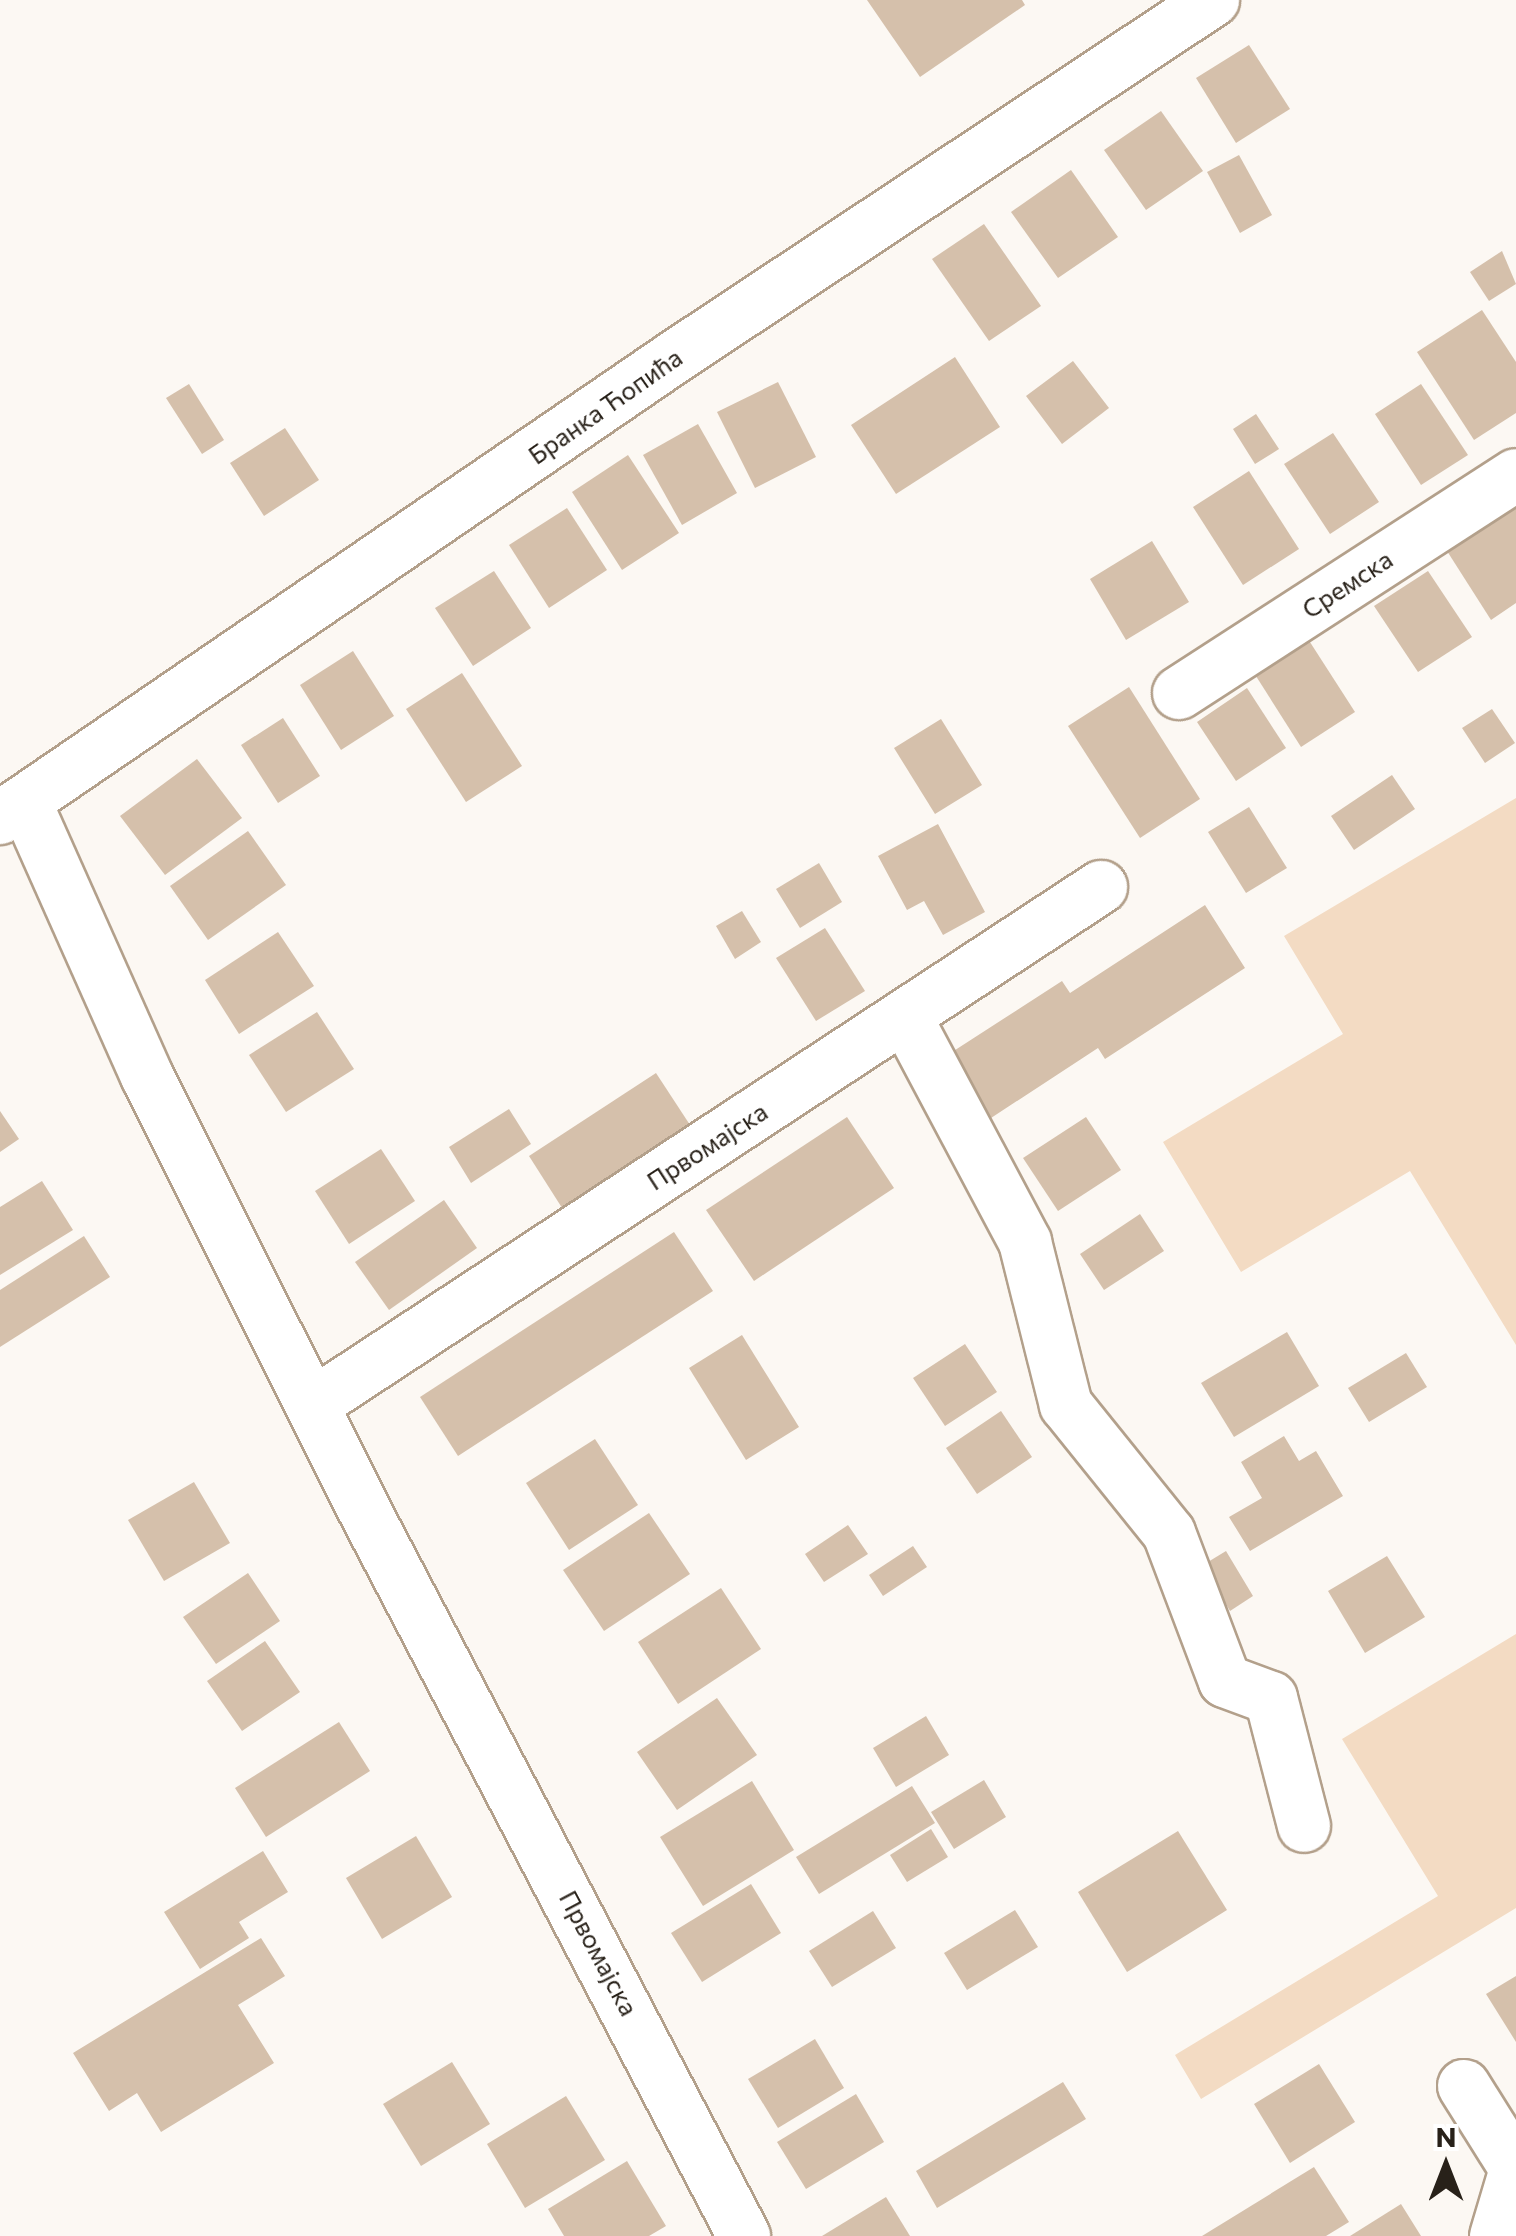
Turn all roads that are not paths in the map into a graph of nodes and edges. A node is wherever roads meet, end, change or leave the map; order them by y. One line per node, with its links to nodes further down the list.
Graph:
1 (1213, 0): 4 (street, Бранка Ћопића)
2 (1516, 475): 3 (street, Сремска)
3 (1179, 693)
4 (12, 810): 7 (street, Првомајска)
5 (1102, 887): 6 (street, Првомајска)
6 (905, 1016): 7 (street, Првомајска); 8 (street)
7 (312, 1404): 10 (street, Првомајска)
8 (1304, 1826)
9 (1464, 2086): 11 (street)
10 (744, 2236)
11 (1496, 2236)

